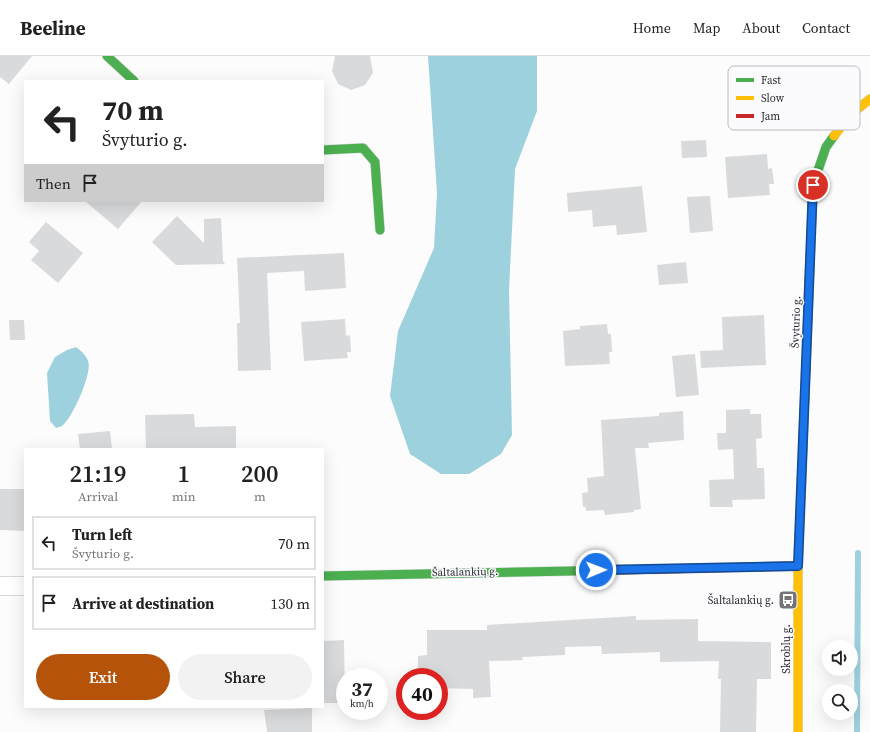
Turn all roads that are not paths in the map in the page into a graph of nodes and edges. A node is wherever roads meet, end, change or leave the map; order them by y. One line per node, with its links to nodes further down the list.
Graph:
1 (107, 56): 2 (street)
2 (133, 80)
3 (870, 99): 4 (street, Švyturio g.)
4 (860, 108)
5 (839, 130): 8 (street, Švyturio g.)
6 (324, 150): 7 (street)
7 (380, 230)
8 (798, 566): 9 (street, Šaltalankių g.); 12 (street, Skroblų g.)
9 (324, 576)
10 (0, 586): 11 (street)
11 (24, 586)
12 (798, 732)

